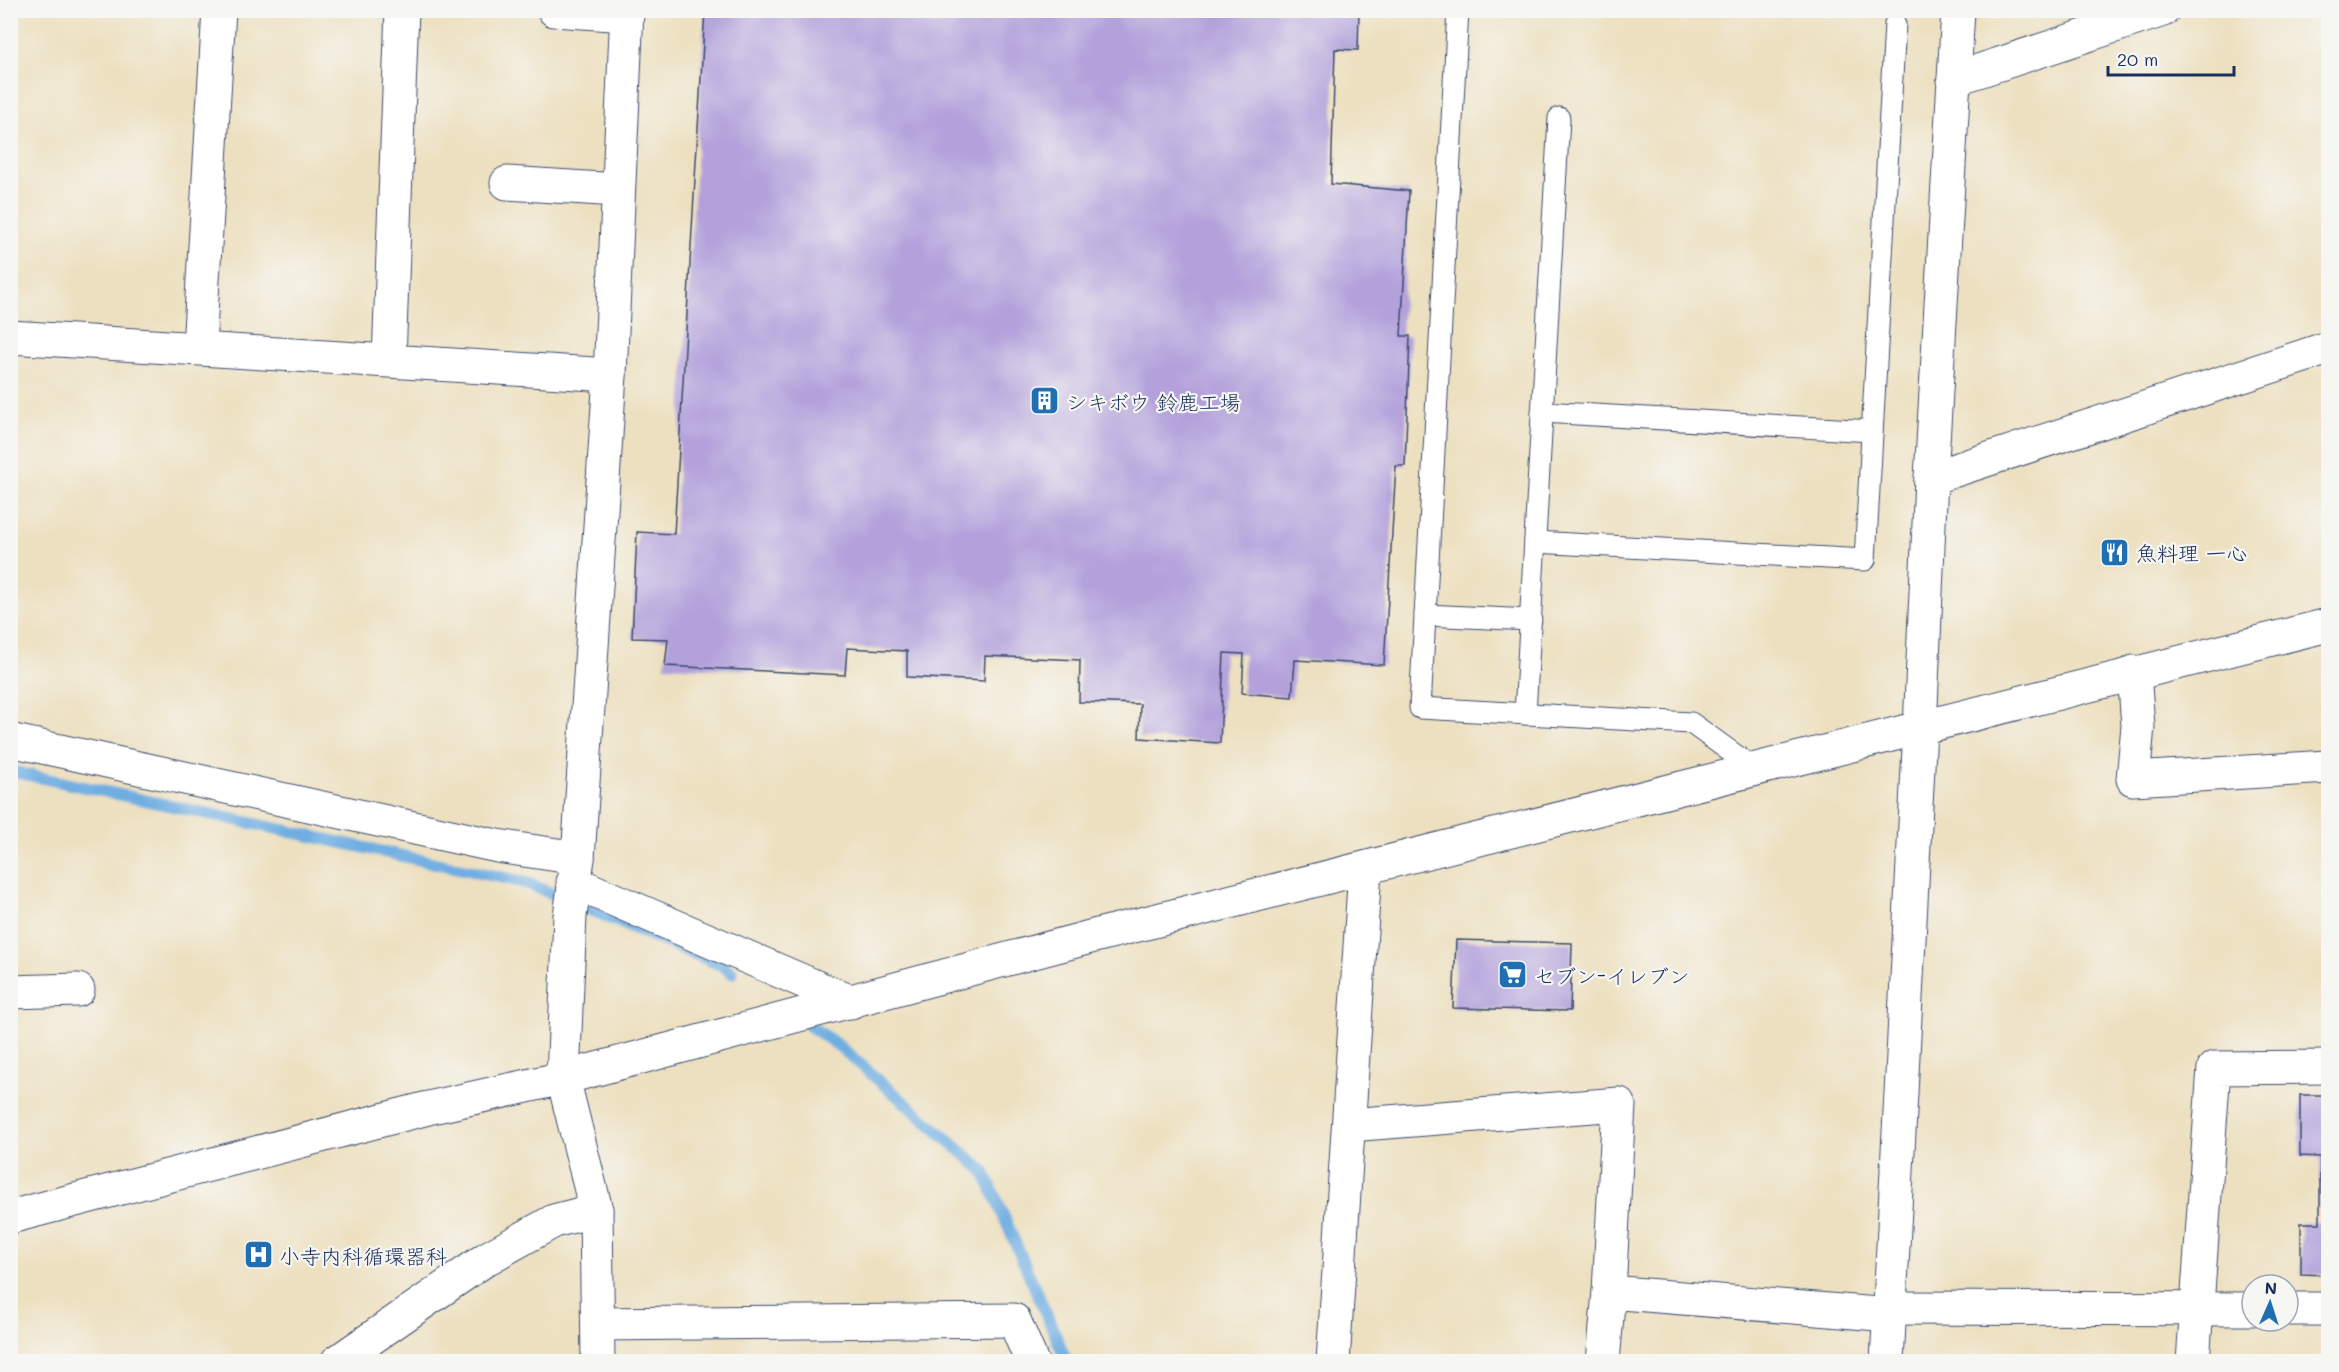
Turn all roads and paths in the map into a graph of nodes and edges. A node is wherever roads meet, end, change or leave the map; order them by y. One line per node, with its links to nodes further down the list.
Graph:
1 (219, 10): 14 (street)
2 (402, 10): 16 (street)
3 (554, 10): 7 (street)
4 (1458, 10): 22 (lane)
5 (1958, 10): 9 (street)
6 (2163, 10): 9 (street)
7 (627, 13): 12 (street)
8 (1895, 24): 19 (lane)
9 (1954, 79): 20 (street)
10 (1559, 118): 18 (lane)
11 (507, 183): 12 (street)
12 (618, 190): 17 (street)
13 (10, 337): 14 (street)
14 (199, 348): 16 (street)
15 (2328, 348): 20 (street)
16 (389, 360): 17 (street)
17 (610, 375): 32 (street)
18 (1542, 412): 19 (lane); 21 (lane)
19 (1872, 431): 21 (lane)
20 (1931, 478): 27 (street)
21 (1535, 542): 23 (lane)
22 (1425, 615): 23 (lane); 26 (lane)
23 (1531, 620): 26 (lane)
24 (2328, 625): 25 (street)
25 (2134, 672): 27 (street); 29 (street)
26 (1525, 714): 30 (lane)
27 (1920, 729): 30 (street); 46 (street)
28 (10, 740): 32 (street)
29 (2328, 767)
30 (1756, 770): 31 (street)
31 (1365, 869): 35 (street); 38 (street)
32 (575, 870): 35 (street); 37 (street)
33 (78, 990): 34 (street)
34 (10, 992)
35 (851, 1002): 37 (street)
36 (2328, 1067): 45 (street)
37 (562, 1078): 39 (street); 40 (street)
38 (1349, 1125): 41 (street); 51 (street)
39 (596, 1210): 47 (street); 48 (street)
40 (10, 1217)
41 (1609, 1292): 46 (street); 52 (street)
42 (2240, 1309): 45 (street)
43 (2300, 1309): 44 (street)
44 (2328, 1309)
45 (2197, 1310): 46 (street); 54 (street)
46 (1890, 1311): 53 (street)
47 (598, 1324): 49 (street); 50 (street)
48 (337, 1362)
49 (598, 1362)
50 (1032, 1362)
51 (1333, 1362)
52 (1604, 1362)
53 (1887, 1362)
54 (2193, 1362)

